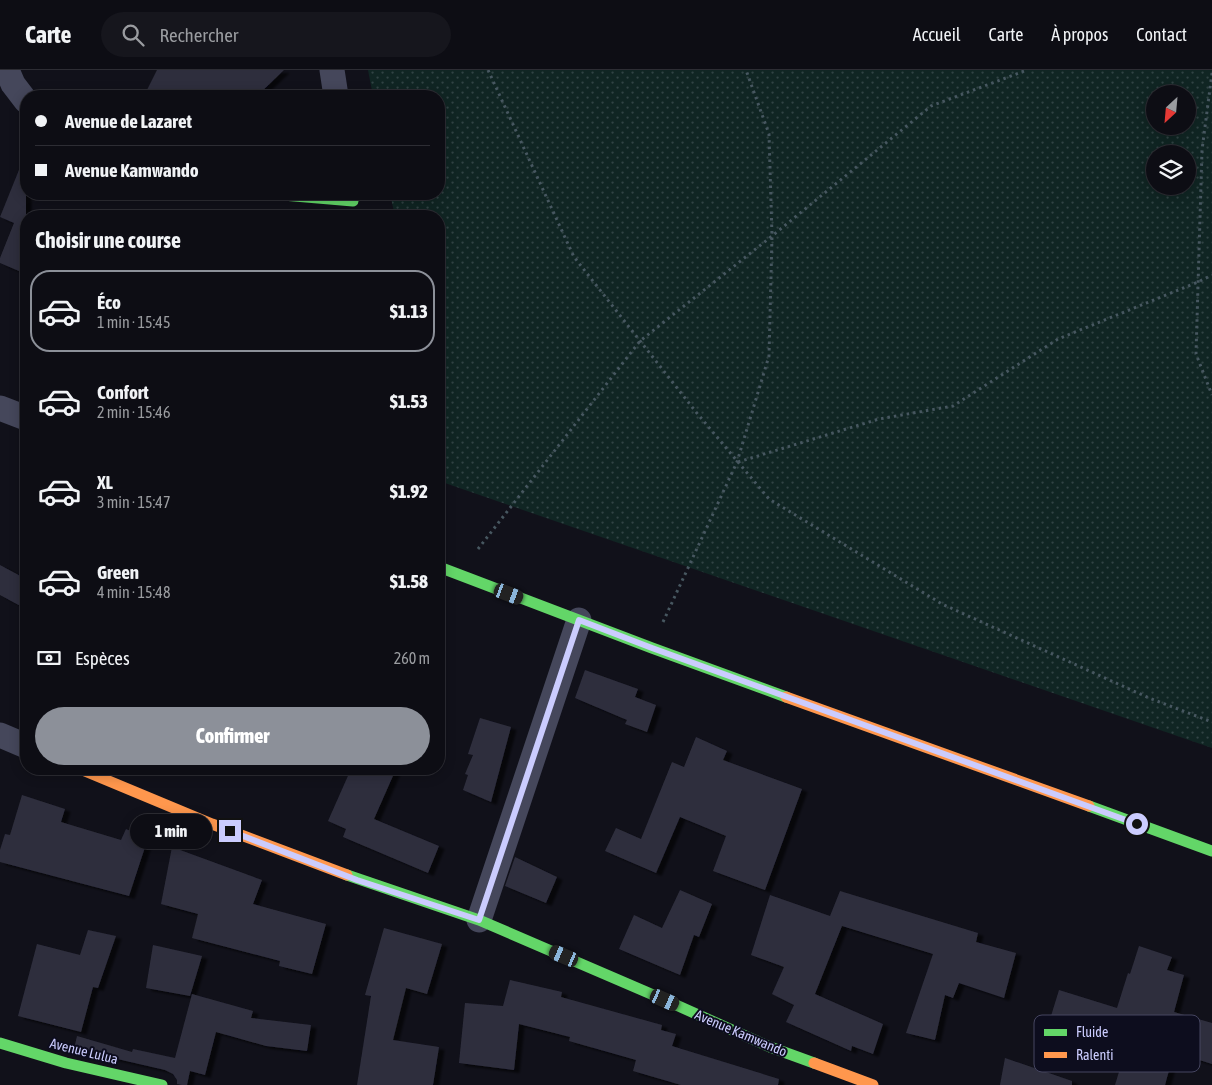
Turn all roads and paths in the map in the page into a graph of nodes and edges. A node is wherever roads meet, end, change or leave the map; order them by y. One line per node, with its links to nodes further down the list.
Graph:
1 (7, 70): 8 (street)
2 (332, 70): 7 (street)
3 (488, 70): 14 (path)
4 (746, 70): 11 (path)
5 (1027, 70): 11 (path)
6 (1212, 73): 13 (path)
7 (335, 90)
8 (20, 93)
9 (336, 200): 10 (street)
10 (354, 204)
11 (772, 236): 14 (path); 18 (path)
12 (1212, 275): 13 (path)
13 (1198, 282): 15 (path); 18 (path)
14 (640, 341): 18 (path); 19 (path)
15 (1212, 395)
16 (0, 408): 17 (street)
17 (20, 416)
18 (737, 462): 22 (path); 23 (path)
19 (478, 549)
20 (445, 569): 21 (street)
21 (579, 620): 22 (street); 28 (street)
22 (652, 648): 27 (street)
23 (1212, 722)
24 (0, 735): 25 (street)
25 (20, 743)
26 (94, 775): 28 (street, Avenue Kamwando)
27 (1212, 851)
28 (479, 920): 31 (street, Avenue Kamwando)
29 (0, 1043): 30 (street, Avenue Lulua)
30 (162, 1085)
31 (873, 1085)

